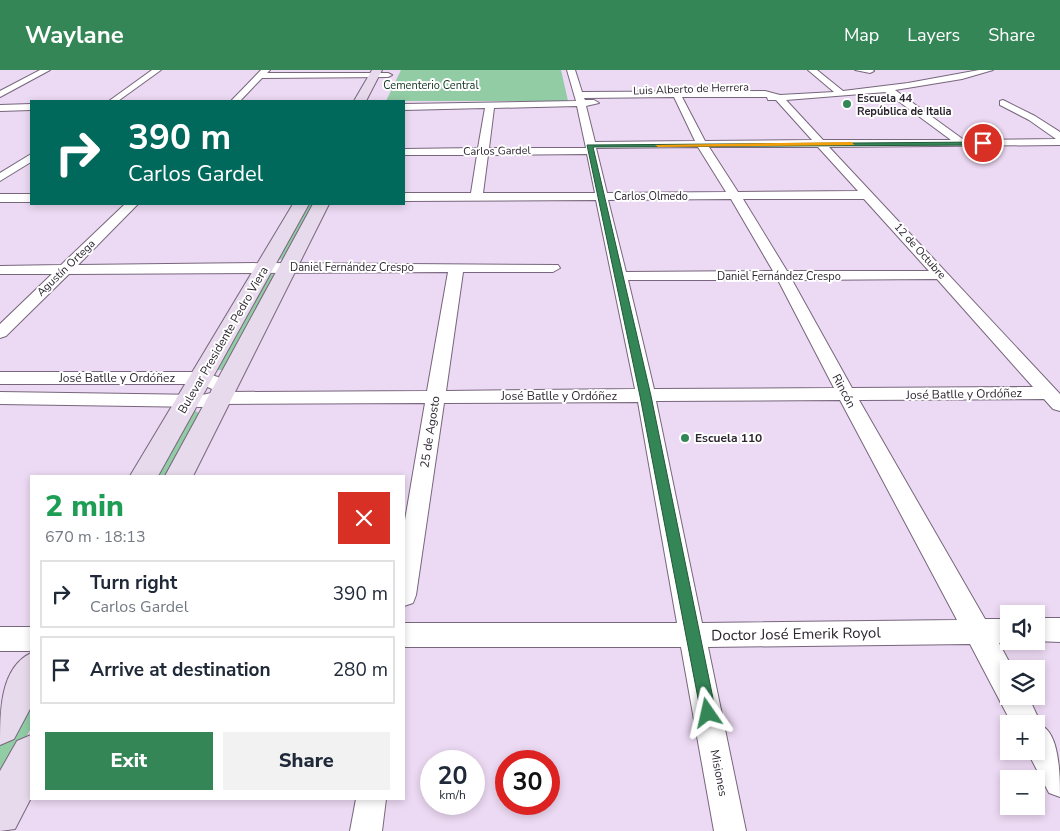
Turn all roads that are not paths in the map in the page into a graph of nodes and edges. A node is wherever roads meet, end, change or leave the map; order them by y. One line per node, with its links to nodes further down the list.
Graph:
1 (46, 70): 13 (street)
2 (157, 70): 18 (street)
3 (571, 70): 17 (street, Misiones)
4 (812, 70): 14 (street)
5 (859, 70): 7 (street)
6 (989, 70): 8 (street, Luis Alberto de Herrera)
7 (870, 71)
8 (977, 72): 10 (street, Luis Alberto de Herrera)
9 (263, 73): 11 (street); 19 (street)
10 (959, 73): 12 (street, Luis Alberto de Herrera)
11 (383, 75): 20 (street)
12 (889, 90): 14 (street, Luis Alberto de Herrera); 30 (street)
13 (0, 94)
14 (842, 94): 15 (street, Luis Alberto de Herrera)
15 (778, 97): 16 (street, Luis Alberto de Herrera); 29 (street, 12 de Octubre)
16 (679, 98): 17 (street, Luis Alberto de Herrera); 31 (street, Rincón)
17 (580, 99): 25 (street, Luis Alberto de Herrera); 32 (street, Misiones)
18 (114, 100)
19 (236, 100)
20 (361, 100)
21 (1003, 103): 27 (street)
22 (30, 107): 24 (street)
23 (405, 107): 25 (street, Luis Alberto de Herrera)
24 (0, 108)
25 (491, 109): 26 (street); 33 (street)
26 (405, 113)
27 (1060, 138)
28 (1060, 142): 30 (street, Carlos Gardel)
29 (821, 144): 30 (street, Carlos Gardel); 31 (street, Carlos Gardel); 37 (street, 12 de Octubre)
30 (964, 144)
31 (702, 145): 32 (street, Carlos Gardel); 39 (street, Rincón)
32 (591, 148): 33 (street, Carlos Gardel); 38 (street, Misiones)
33 (485, 151): 34 (street, Carlos Gardel); 40 (street)
34 (405, 152)
35 (30, 158): 36 (street)
36 (0, 178)
37 (869, 195): 39 (street, Carlos Olmedo); 53 (street, 12 de Octubre)
38 (600, 196): 39 (street, Carlos Olmedo); 40 (street, Carlos Olmedo); 54 (street, Misiones)
39 (735, 196): 55 (street, Rincón)
40 (476, 197): 43 (street, Carlos Olmedo)
41 (0, 198): 42 (street)
42 (30, 198)
43 (405, 198)
44 (131, 205): 52 (street, Agustín Ortega)
45 (301, 205): 47 (street, Bulevar Presidente Pedro Viera)
46 (320, 205): 48 (street, Bulevar Presidente Pedro Viera)
47 (266, 267): 48 (street, Daniel Fernández Crespo); 52 (street, Daniel Fernández Crespo); 58 (street, Bulevar Presidente Pedro Viera)
48 (288, 267): 49 (street, Daniel Fernández Crespo); 63 (street, Bulevar Presidente Pedro Viera)
49 (456, 268): 50 (street, Daniel Fernández Crespo); 61 (street, 25 de Agosto)
50 (553, 268)
51 (0, 270): 52 (street, Daniel Fernández Crespo)
52 (62, 271): 56 (street, Agustín Ortega)
53 (941, 274): 55 (street, Daniel Fernández Crespo); 64 (street, 12 de Octubre)
54 (618, 276): 55 (street, Daniel Fernández Crespo); 59 (street, Misiones)
55 (783, 276): 60 (street, Rincón)
56 (0, 333)
57 (0, 378): 58 (street, José Batlle y Ordóñez)
58 (201, 378): 63 (street); 65 (street, Bulevar Presidente Pedro Viera)
59 (646, 396): 60 (street, José Batlle y Ordóñez); 61 (street, José Batlle y Ordóñez); 74 (street, Misiones)
60 (846, 396): 64 (street, José Batlle y Ordóñez); 71 (street, Rincón)
61 (436, 397): 63 (street, José Batlle y Ordóñez); 68 (street, 25 de Agosto)
62 (0, 398): 65 (street, José Batlle y Ordóñez)
63 (220, 398): 65 (street, José Batlle y Ordóñez); 67 (street, Bulevar Presidente Pedro Viera)
64 (1054, 399)
65 (189, 400): 66 (street, Bulevar Presidente Pedro Viera)
66 (145, 475)
67 (180, 475)
68 (405, 589)
69 (1045, 630): 70 (street)
70 (1060, 630)
71 (977, 631): 72 (street, Doctor José Emerik Royol); 74 (street, Doctor José Emerik Royol); 77 (street, Rincón)
72 (1000, 631)
73 (405, 635): 74 (street, Doctor José Emerik Royol)
74 (692, 635): 86 (street, Misiones)
75 (0, 639): 76 (street)
76 (30, 639)
77 (1000, 672)
78 (30, 673): 79 (street)
79 (0, 725)
80 (1045, 754): 82 (street)
81 (30, 757): 84 (street)
82 (1060, 782)
83 (372, 800): 85 (street)
84 (0, 814)
85 (366, 831)
86 (730, 831)

